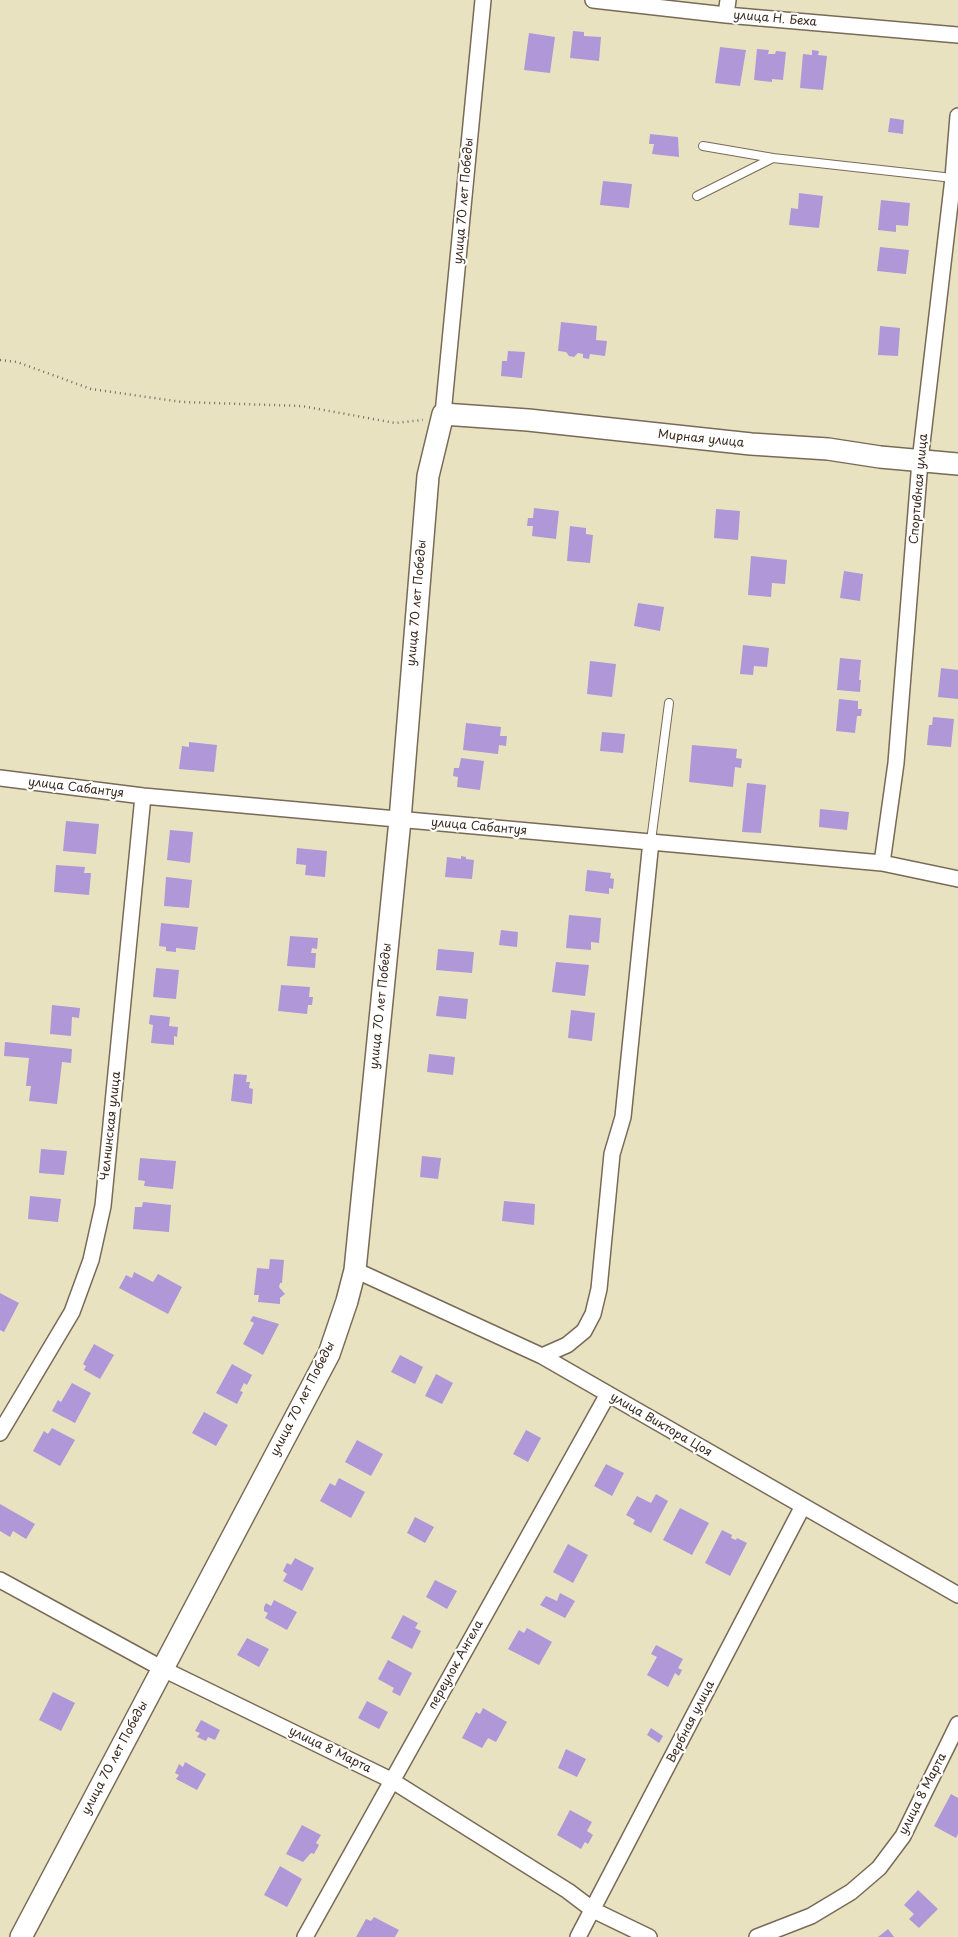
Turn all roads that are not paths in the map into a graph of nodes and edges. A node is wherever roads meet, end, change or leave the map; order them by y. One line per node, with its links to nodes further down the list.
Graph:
1 (483, 0): 10 (street, улица 70 лет Победы)
2 (593, 0): 3 (street, улица Н. Беха)
3 (727, 8): 4 (street, улица Н. Беха)
4 (958, 35)
5 (958, 116): 8 (street, Спортивная улица)
6 (703, 146): 7 (lane)
7 (773, 158): 8 (lane); 9 (lane)
8 (953, 178): 11 (street, Спортивная улица)
9 (697, 196)
10 (443, 414): 11 (street, Мирная улица); 16 (street, улица 70 лет Победы)
11 (920, 461): 12 (street, Мирная улица); 18 (street, Спортивная улица)
12 (958, 464)
13 (669, 703): 17 (lane)
14 (0, 778): 15 (street, улица Сабантуя)
15 (143, 796): 16 (street, улица Сабантуя); 23 (street, Челнинская улица)
16 (400, 820): 17 (street, улица Сабантуя); 20 (street, улица 70 лет Победы)
17 (651, 841): 18 (street, улица Сабантуя); 21 (street)
18 (882, 863): 19 (street, улица Сабантуя)
19 (958, 878)
20 (355, 1270): 21 (street, улица Виктора Цоя); 27 (street, улица 70 лет Победы)
21 (542, 1356): 22 (street, улица Виктора Цоя)
22 (608, 1394): 24 (street, улица Виктора Цоя); 29 (street, переулок Ангела)
23 (0, 1432)
24 (803, 1506): 26 (street, улица Виктора Цоя); 30 (street, Вербная улица)
25 (0, 1580): 27 (street, улица 8 Марта)
26 (958, 1595)
27 (163, 1668): 29 (street, улица 8 Марта); 32 (street, улица 70 лет Победы)
28 (958, 1724): 31 (street, улица 8 Марта)
29 (391, 1780): 30 (street, улица 8 Марта); 33 (street, переулок Ангела)
30 (593, 1910): 34 (street, Вербная улица); 35 (street, улица 8 Марта)
31 (773, 1935): 36 (street, улица 8 Марта)
32 (21, 1937)
33 (305, 1937)
34 (578, 1937)
35 (649, 1937)
36 (757, 1937)

